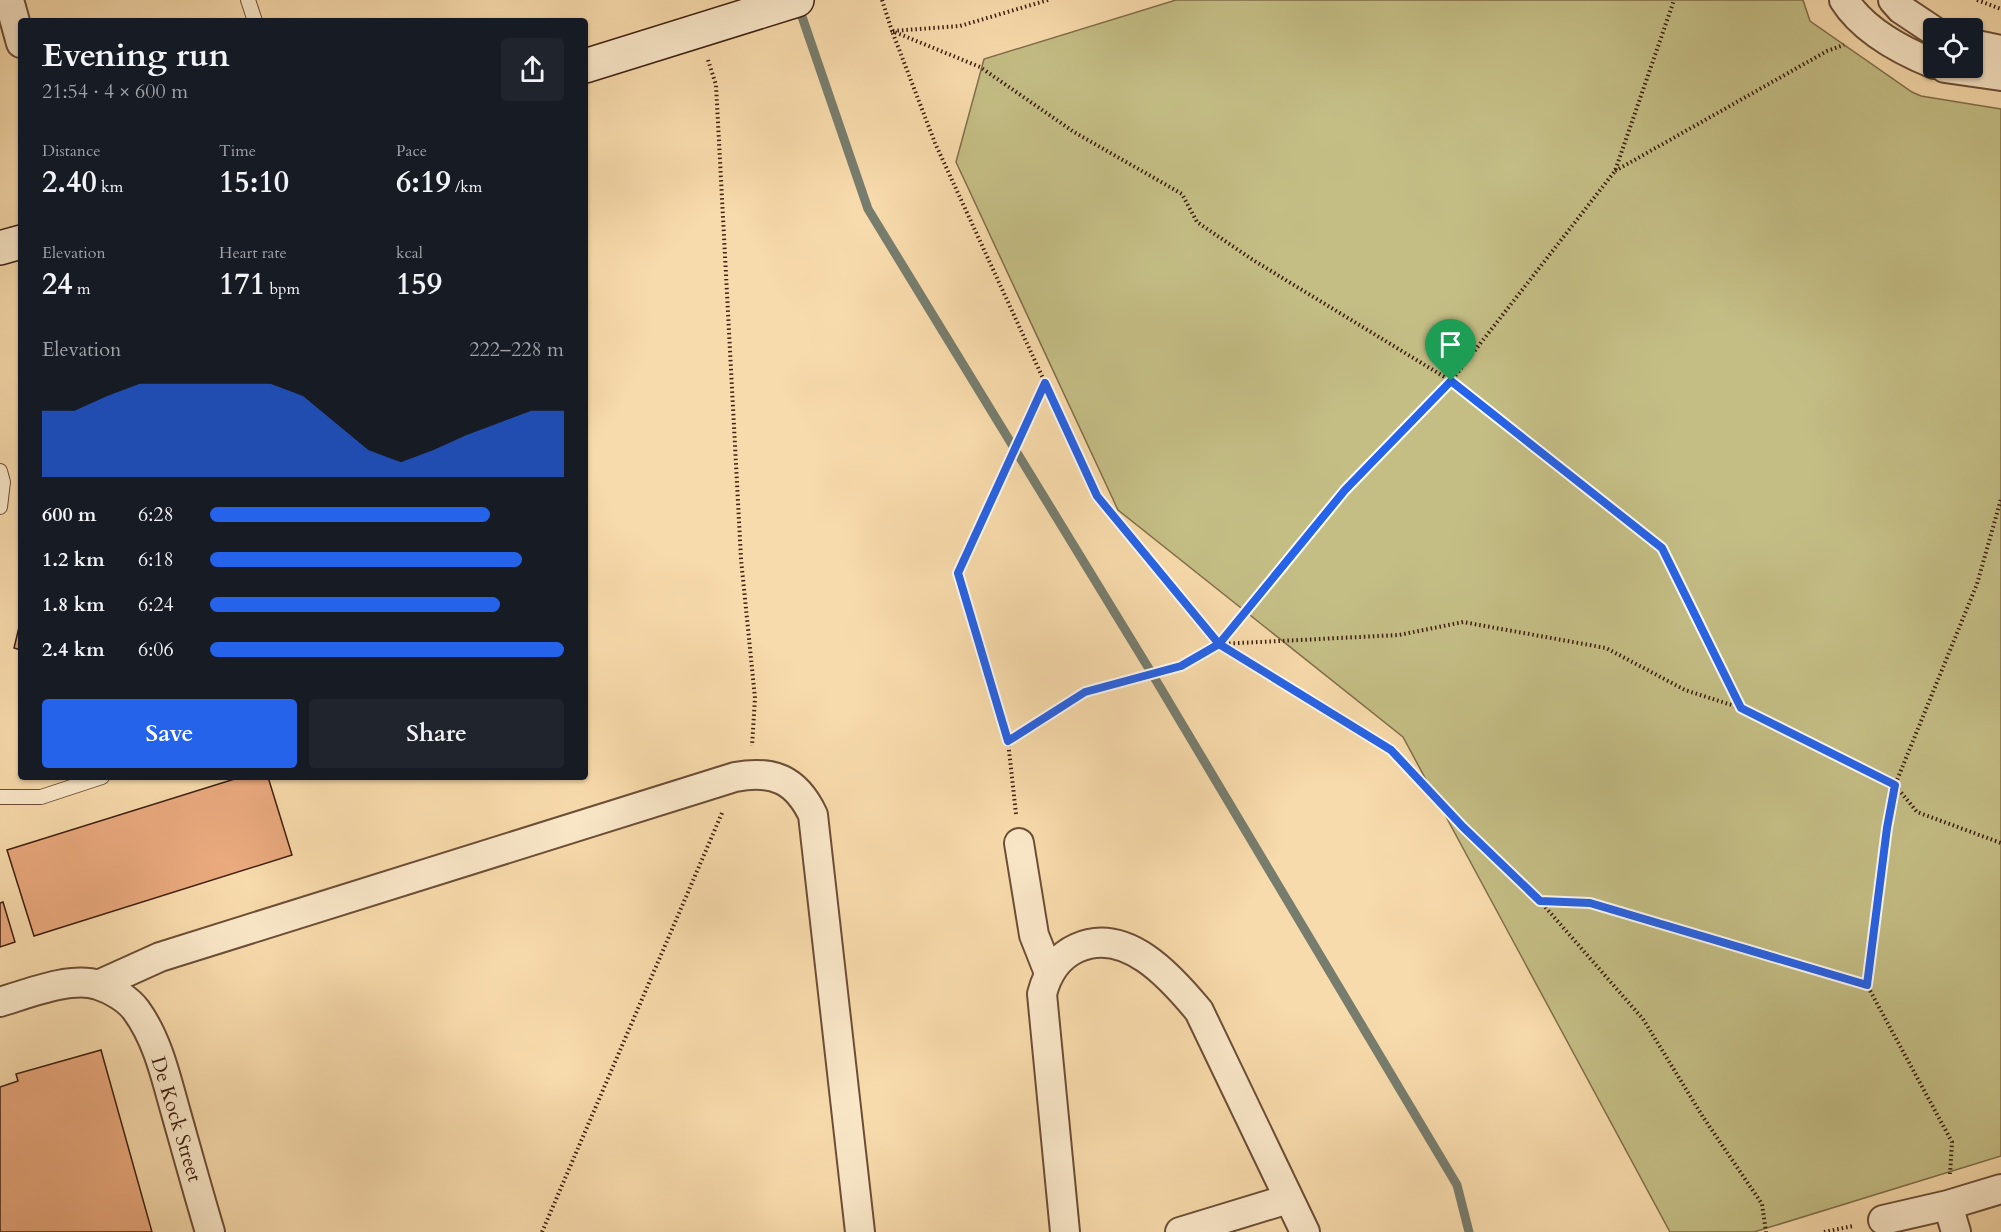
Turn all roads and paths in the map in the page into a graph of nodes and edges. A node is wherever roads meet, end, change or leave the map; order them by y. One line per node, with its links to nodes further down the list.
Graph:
1 (9, 0): 15 (street)
2 (248, 0): 11 (lane)
3 (797, 0): 13 (main road)
4 (882, 0): 14 (path)
5 (1048, 0): 14 (path)
6 (1674, 0): 23 (path)
7 (1844, 0): 16 (street)
8 (1893, 0): 12 (street)
9 (1977, 0): 10 (path)
10 (2001, 9)
11 (254, 18)
12 (1923, 24)
13 (711, 27): 20 (main road); 34 (path)
14 (892, 31): 26 (path); 27 (path)
15 (18, 32)
16 (1877, 34): 19 (street); 23 (path)
17 (1983, 46): 18 (street)
18 (2001, 50)
19 (1923, 60)
20 (588, 65)
21 (1983, 73): 22 (street)
22 (2001, 76)
23 (1615, 171): 26 (path)
24 (18, 243): 25 (main road)
25 (0, 248)
26 (1451, 381): 31 (path); 32 (path)
27 (1045, 383): 31 (path); 33 (path)
28 (0, 471): 30 (lane)
29 (2001, 499): 36 (path)
30 (0, 507)
31 (1219, 644): 32 (path); 33 (path); 40 (path)
32 (1741, 708): 36 (path)
33 (1008, 741): 38 (path)
34 (738, 777): 42 (street); 50 (path); 51 (street)
35 (93, 780): 37 (lane)
36 (1895, 785): 39 (path); 43 (path)
37 (0, 797)
38 (1019, 843): 41 (street)
39 (2001, 843)
40 (1540, 901): 43 (path); 55 (path)
41 (1049, 973): 46 (street); 52 (street)
42 (98, 985): 44 (street); 49 (street, De Kock Street)
43 (1867, 985): 47 (path)
44 (0, 1002)
45 (2001, 1189): 47 (street)
46 (1288, 1200): 53 (street); 54 (street)
47 (1948, 1205): 48 (street); 56 (street)
48 (1883, 1220)
49 (210, 1232)
50 (542, 1232)
51 (860, 1232)
52 (1065, 1232)
53 (1180, 1232)
54 (1305, 1232)
55 (1766, 1232)
56 (1956, 1232)

